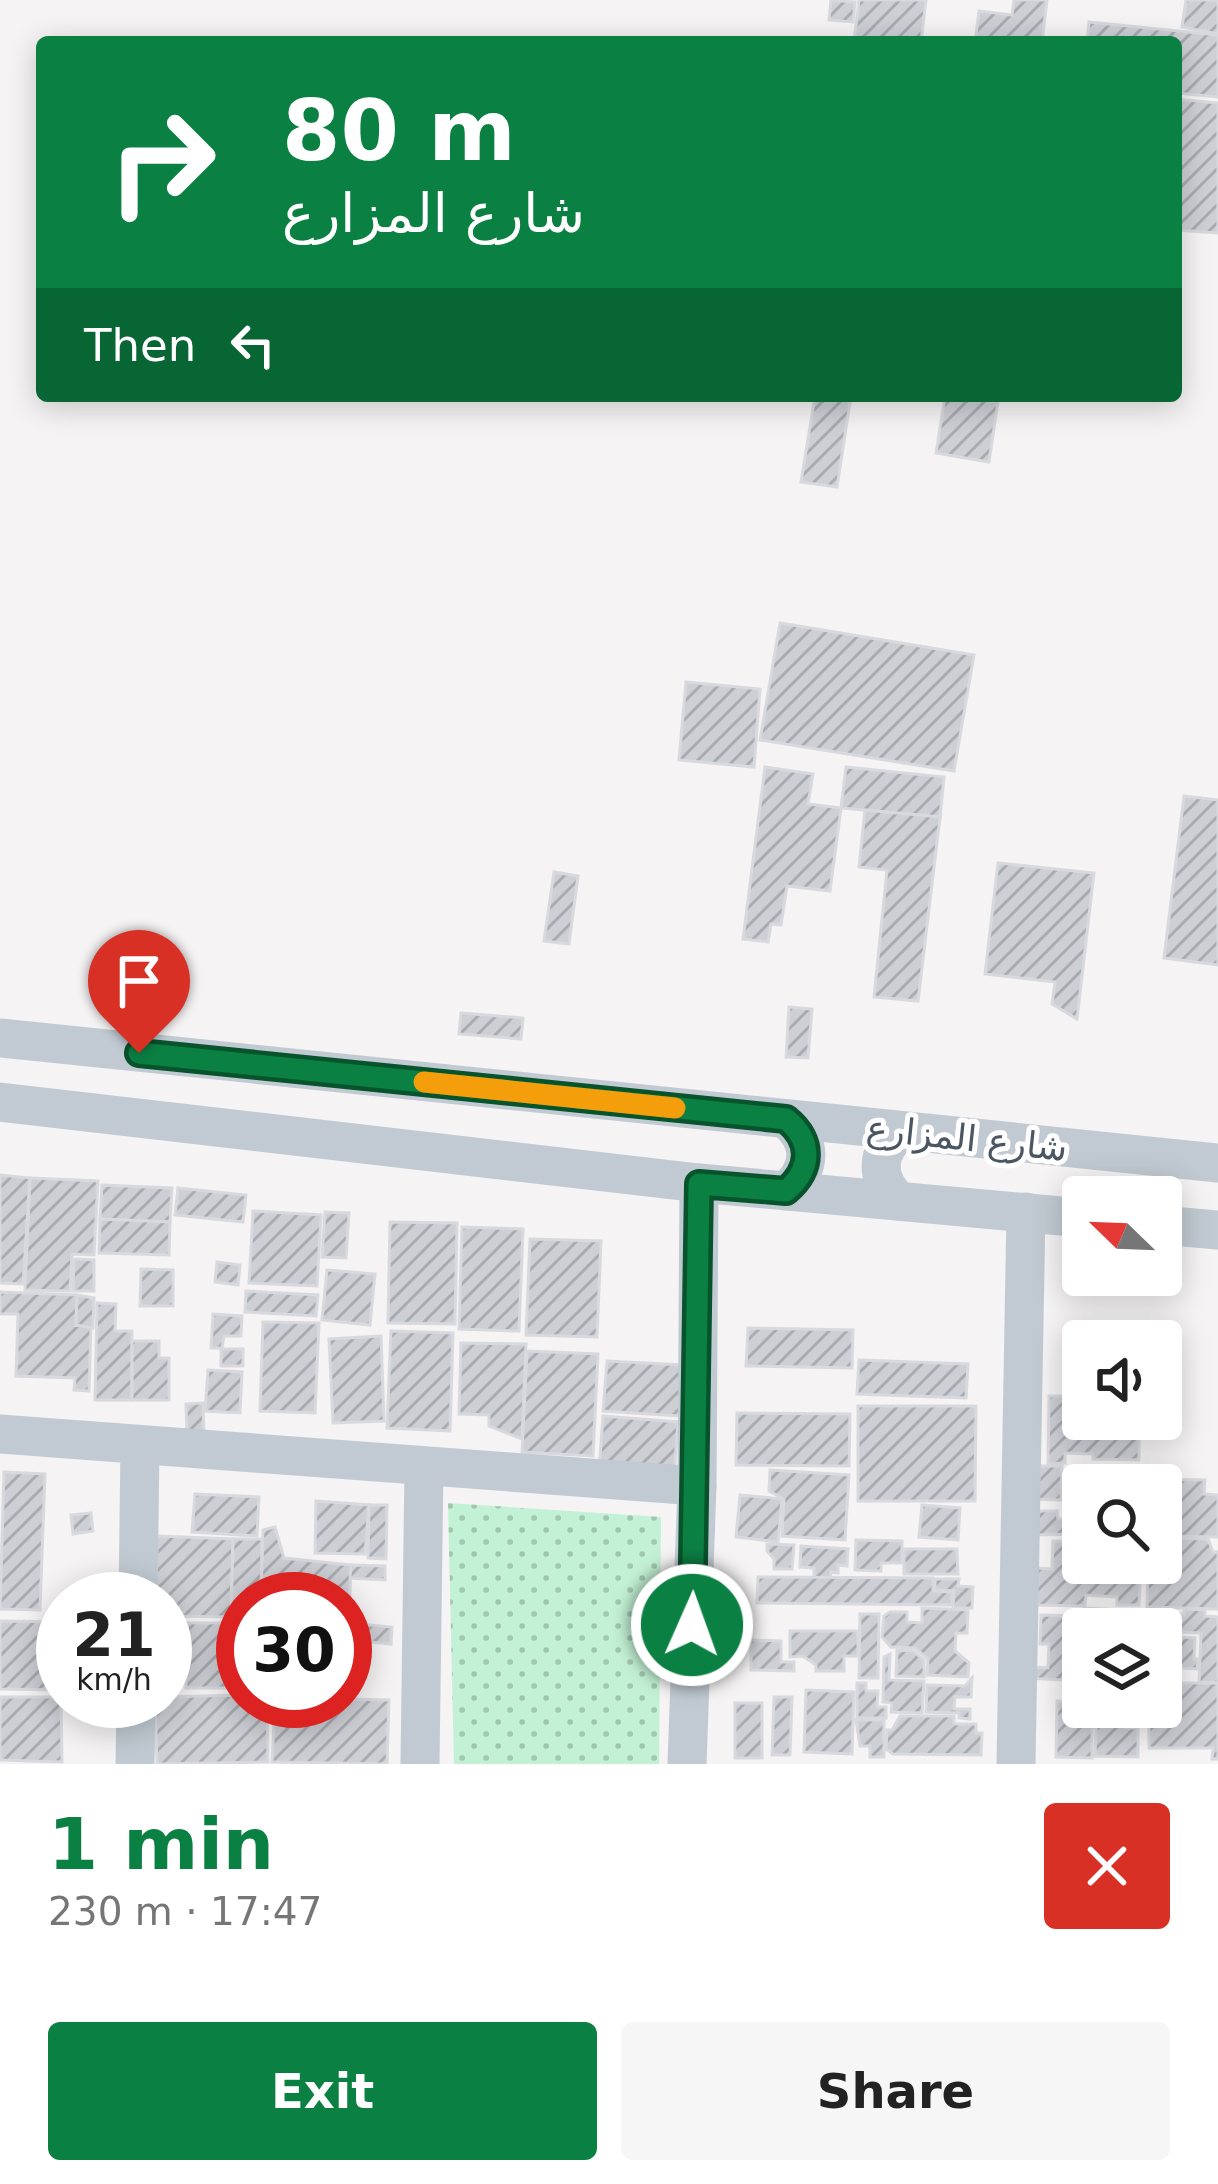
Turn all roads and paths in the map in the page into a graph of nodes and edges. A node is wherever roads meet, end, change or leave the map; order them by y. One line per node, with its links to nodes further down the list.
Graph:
1 (0, 1038): 3 (street, شارع المزارع)
2 (0, 1102): 6 (street, شارع المزارع)
3 (786, 1119): 4 (street, شارع المزارع); 7 (street)
4 (901, 1131): 5 (street, شارع المزارع); 8 (street)
5 (1218, 1163)
6 (699, 1184): 7 (street, شارع المزارع); 16 (street)
7 (786, 1191): 8 (street, شارع المزارع)
8 (898, 1201): 9 (street, شارع المزارع)
9 (1026, 1212): 10 (street, شارع المزارع); 22 (street)
10 (1062, 1216)
11 (1182, 1227): 12 (street)
12 (1218, 1230)
13 (0, 1435): 14 (street)
14 (140, 1445): 15 (street); 17 (street)
15 (424, 1466): 16 (street); 20 (street)
16 (697, 1486): 21 (street)
17 (138, 1572)
18 (136, 1728): 19 (street)
19 (135, 1764)
20 (420, 1764)
21 (687, 1764)
22 (1016, 1764)

